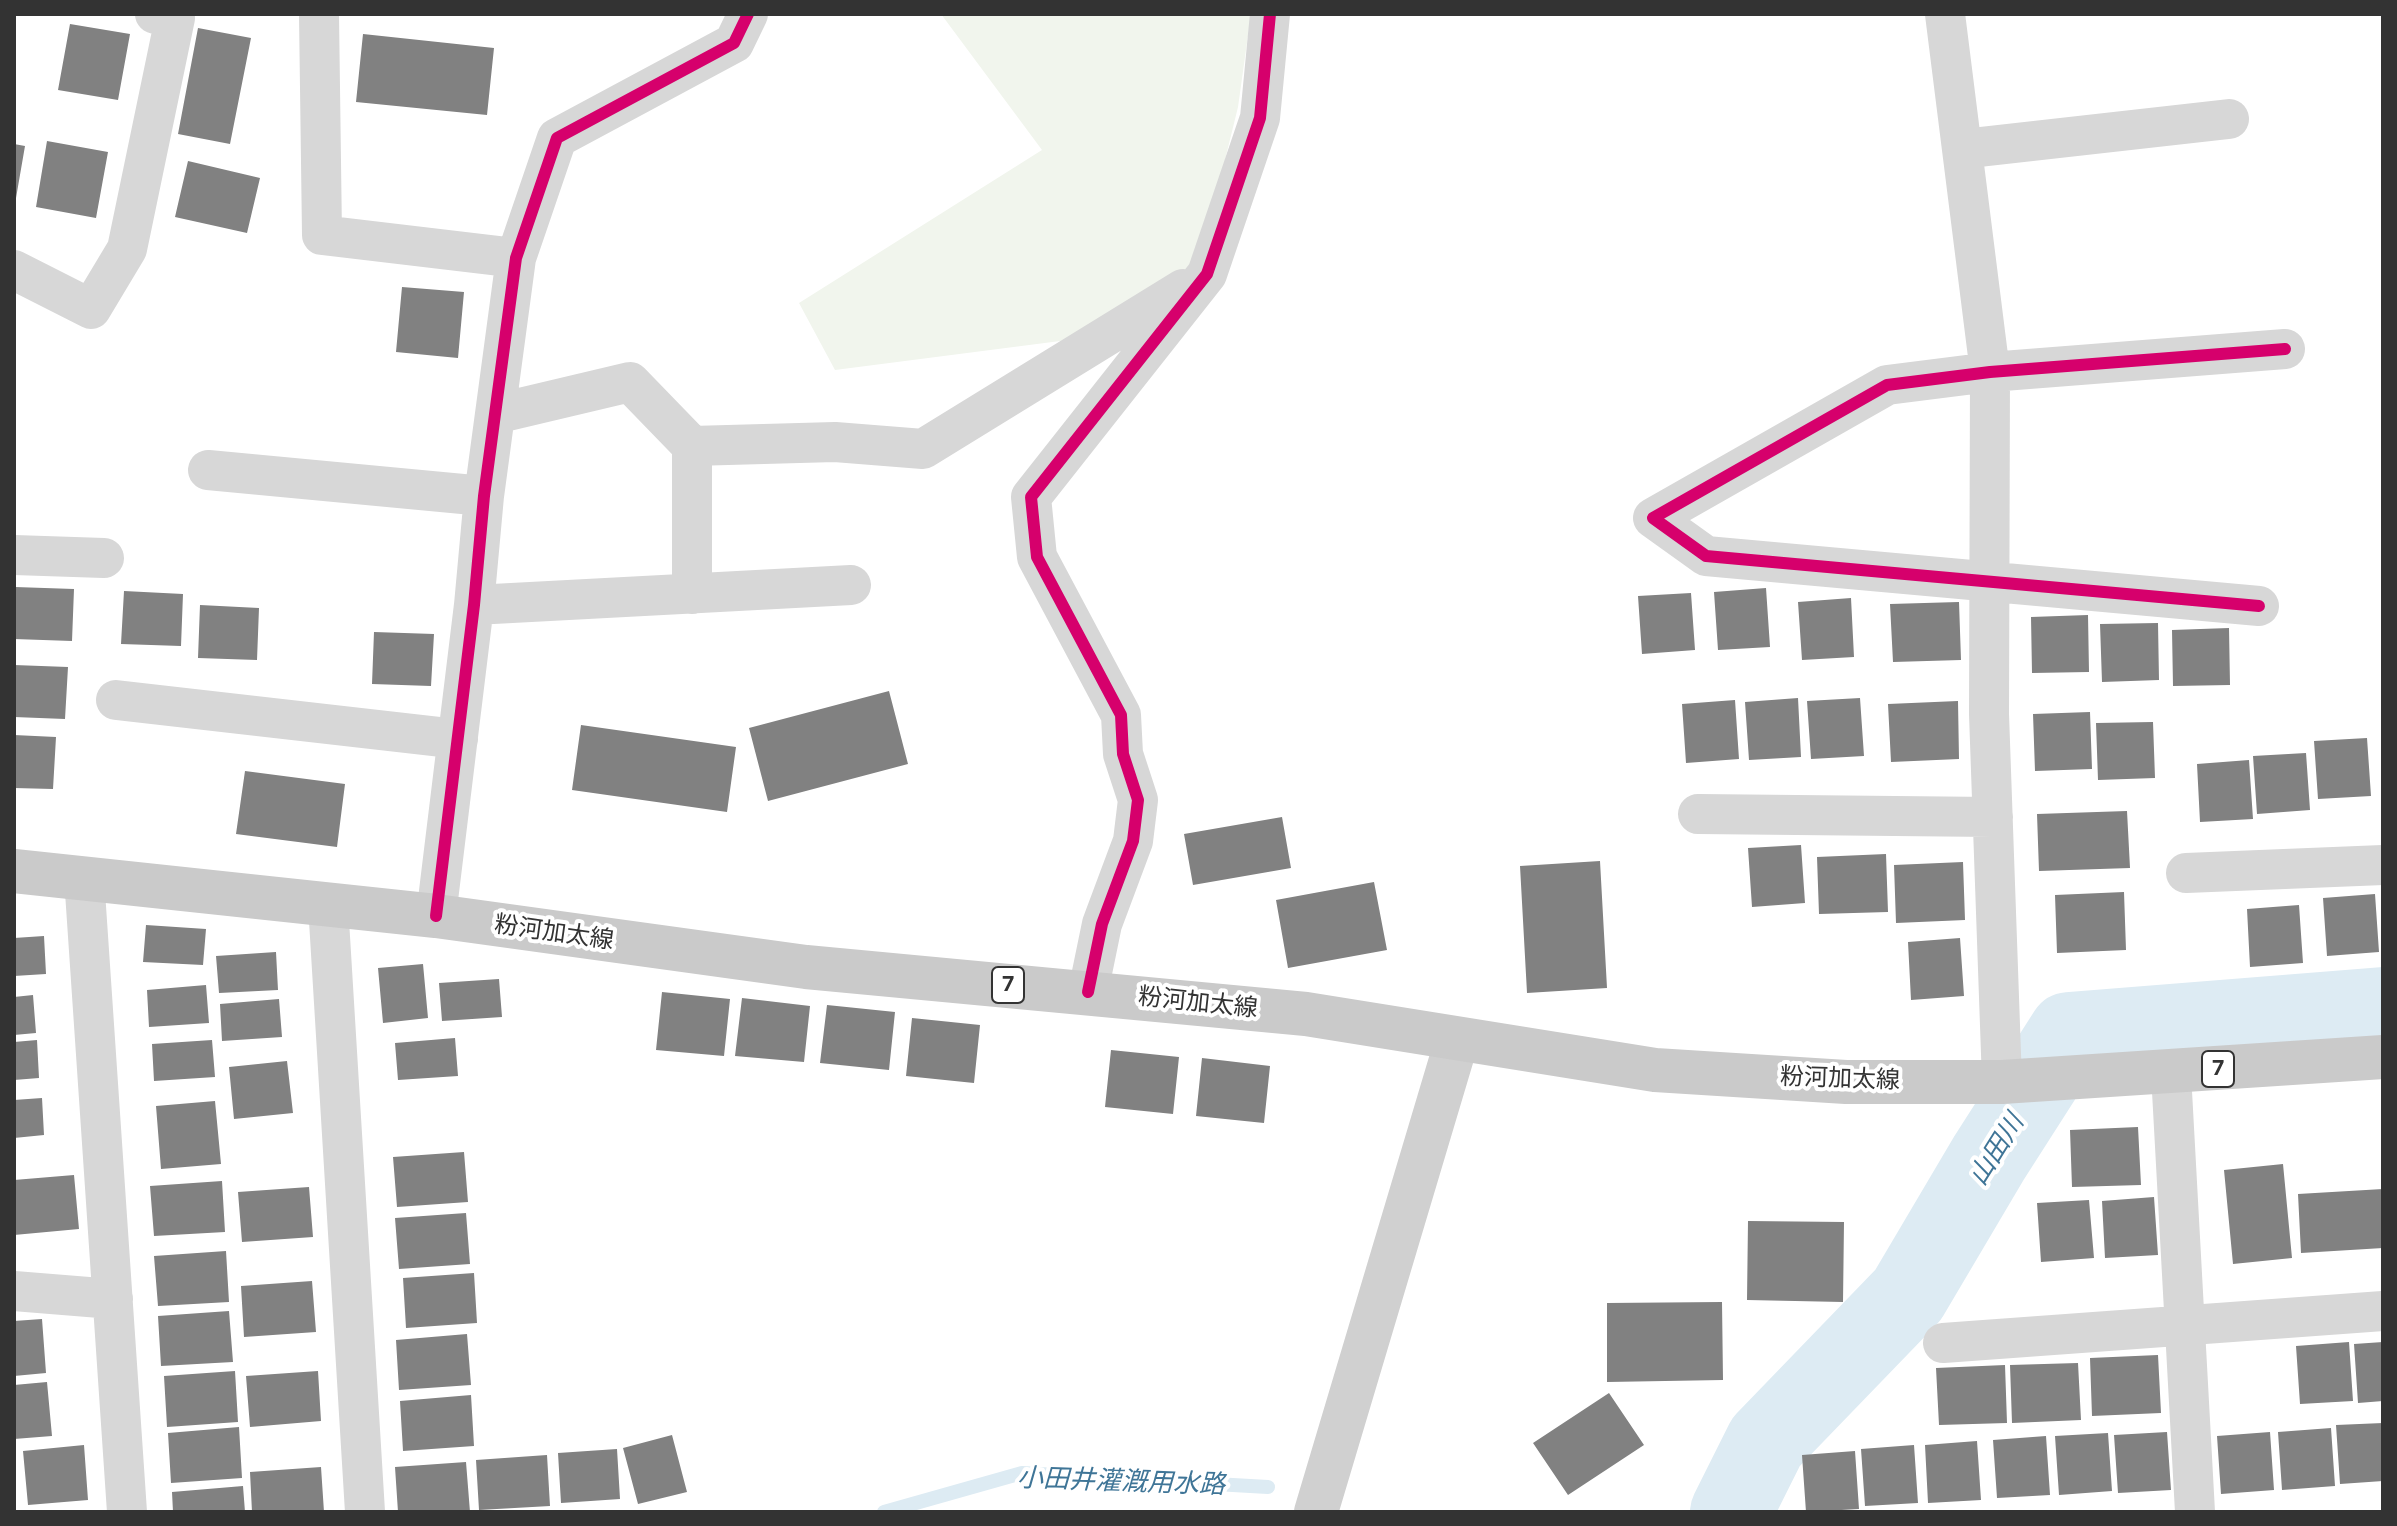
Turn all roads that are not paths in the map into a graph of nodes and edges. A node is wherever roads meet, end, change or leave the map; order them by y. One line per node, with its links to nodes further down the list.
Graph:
1 (155, 14): 9 (street)
2 (319, 14): 8 (street)
3 (748, 14): 8 (street)
4 (1270, 14): 10 (street)
5 (1945, 14): 7 (street)
6 (2229, 119): 7 (street)
7 (1962, 149): 12 (street)
8 (516, 258): 13 (street)
9 (14, 270)
10 (1207, 274): 14 (street); 34 (street)
11 (2285, 349): 12 (street)
12 (1990, 372): 19 (street); 19 (street)
13 (495, 414): 14 (street); 16 (street)
14 (692, 446): 21 (street)
15 (208, 470): 16 (street)
16 (484, 496): 22 (street)
17 (14, 555): 18 (street)
18 (104, 558)
19 (1990, 581): 23 (street); 27 (street)
20 (851, 585): 21 (street)
21 (692, 594): 22 (street)
22 (474, 605): 25 (street)
23 (2259, 606)
24 (116, 700): 25 (street)
25 (458, 739): 33 (street)
26 (1698, 814): 27 (street)
27 (1993, 817): 38 (street)
28 (2383, 865): 30 (street)
29 (14, 871): 31 (main road, 粉河加太線 / 7)
30 (2186, 873)
31 (84, 877): 32 (main road, 粉河加太線 / 7); 40 (street)
32 (328, 904): 33 (main road, 粉河加太線 / 7); 45 (street)
33 (436, 916): 34 (main road, 粉河加太線 / 7)
34 (1088, 992): 35 (main road, 粉河加太線 / 7)
35 (1457, 1040): 38 (main road, 粉河加太線 / 7); 46 (street)
36 (2383, 1057): 37 (main road, 粉河加太線 / 7)
37 (2171, 1073): 38 (main road, 粉河加太線 / 7); 42 (street)
38 (2002, 1082)
39 (14, 1291): 40 (street)
40 (113, 1299): 44 (street)
41 (2383, 1311): 42 (street)
42 (2185, 1325): 43 (street); 47 (street)
43 (1943, 1343)
44 (127, 1512)
45 (365, 1512)
46 (1316, 1512)
47 (2195, 1512)

